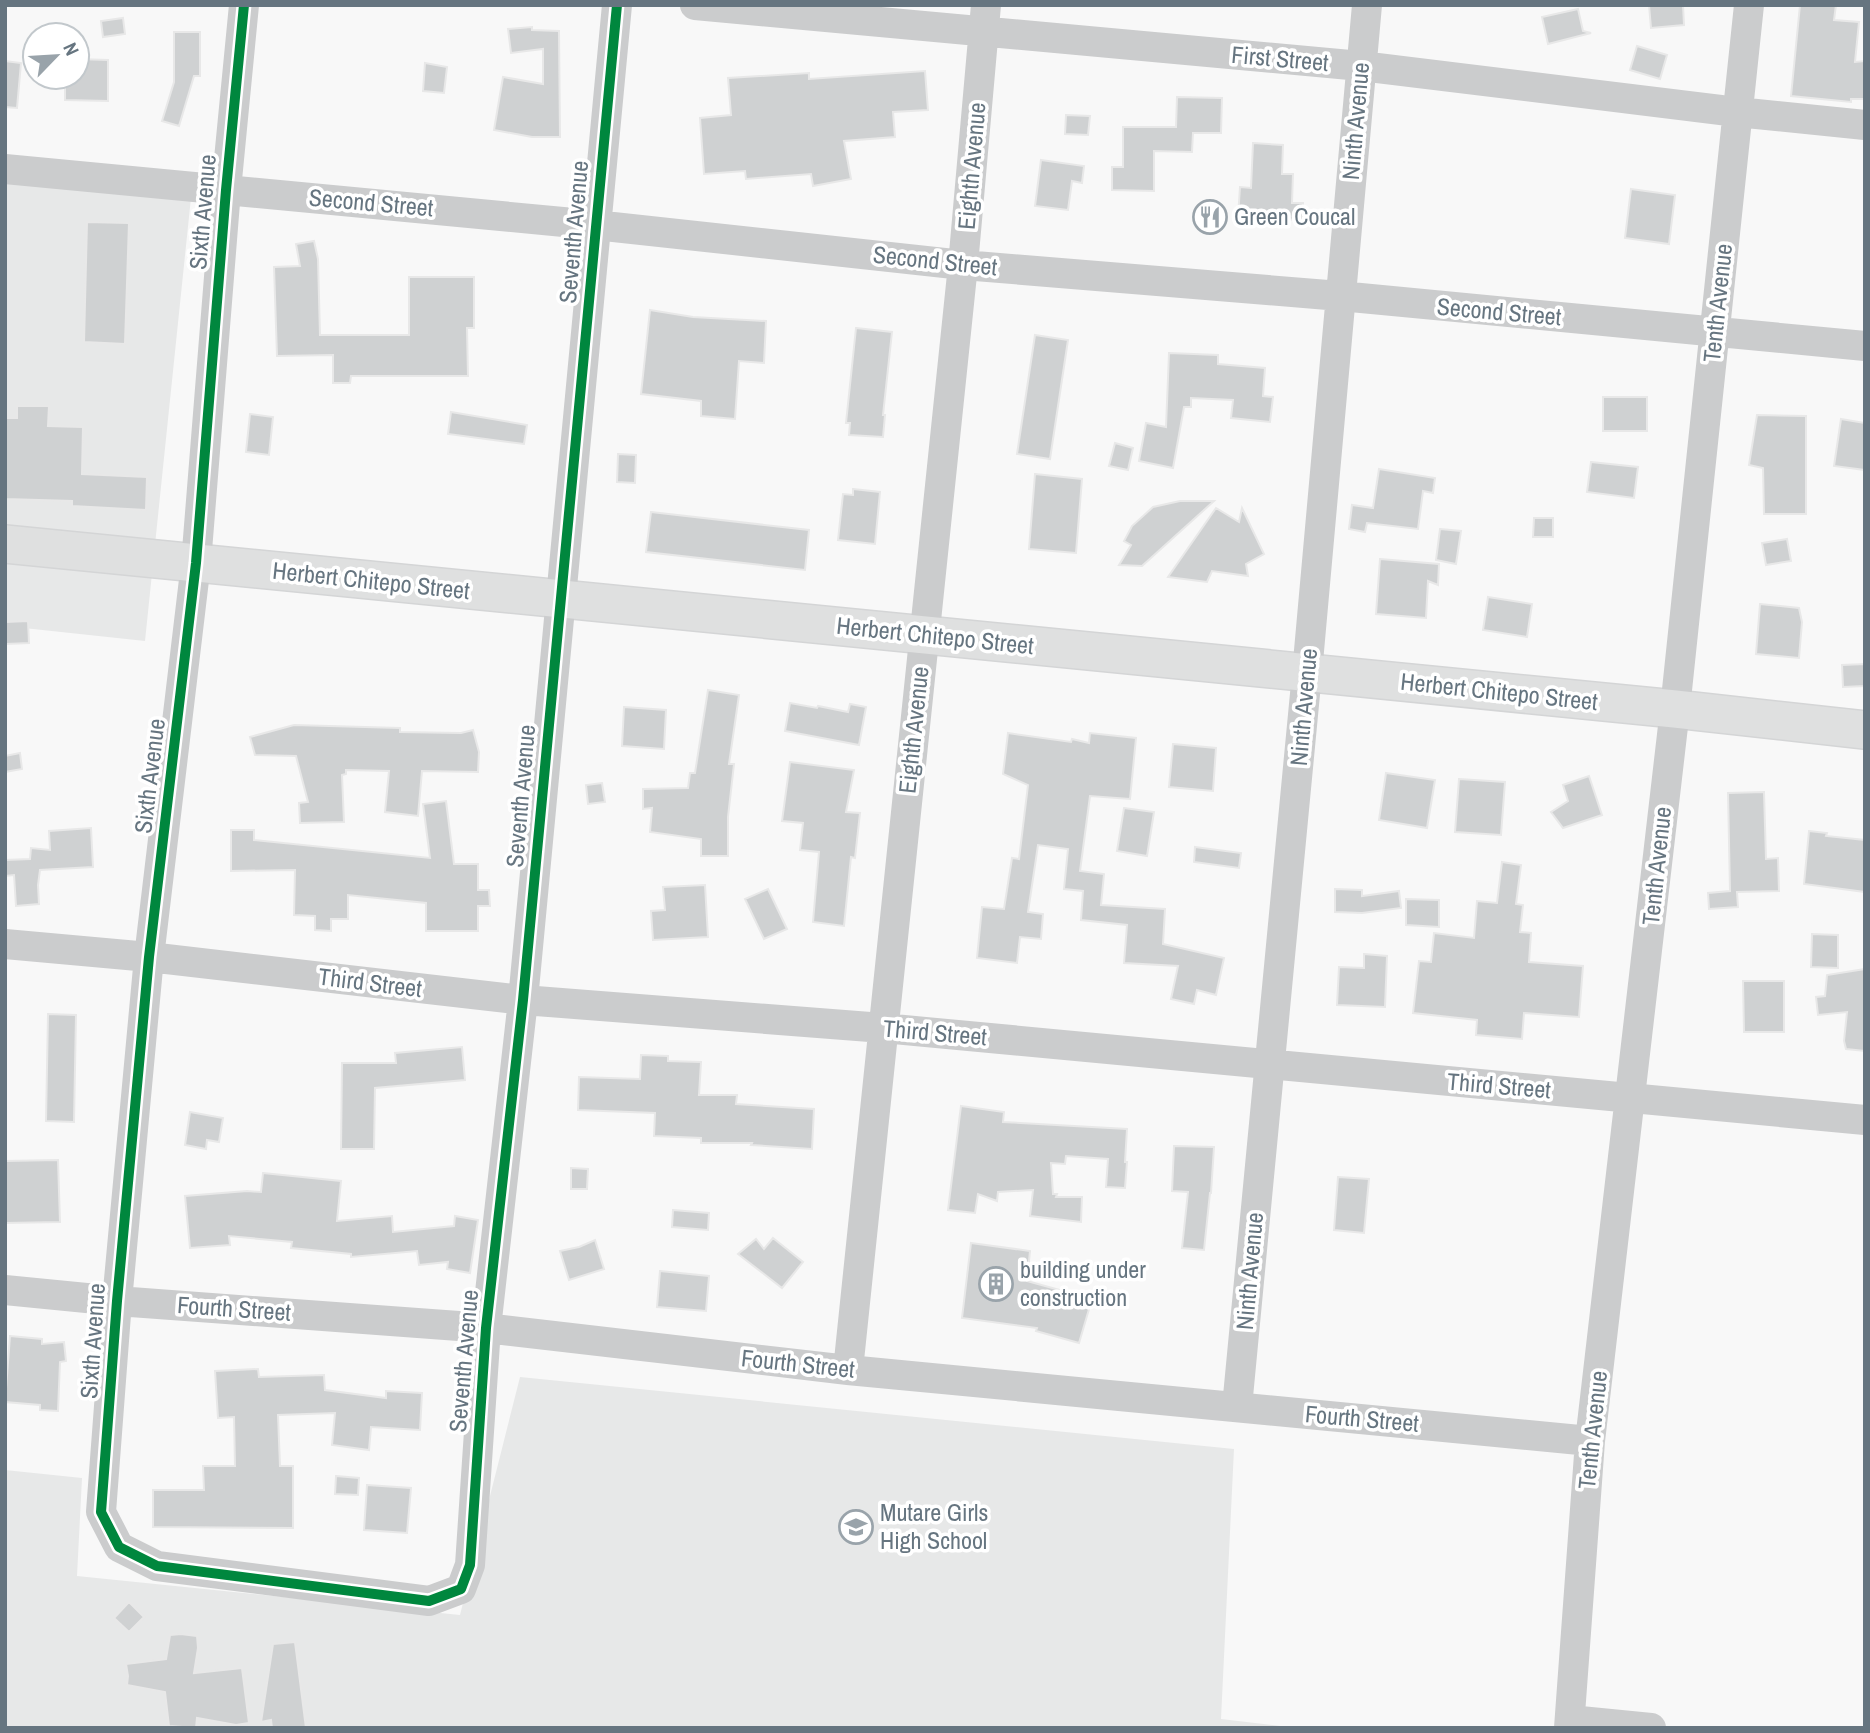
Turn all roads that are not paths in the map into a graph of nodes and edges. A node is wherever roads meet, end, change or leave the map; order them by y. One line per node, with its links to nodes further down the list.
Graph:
1 (244, 5): 11 (street, Sixth Avenue)
2 (617, 5): 12 (street, Seventh Avenue)
3 (695, 5): 6 (street, First Street)
4 (1367, 5): 7 (street, Ninth Avenue)
5 (1749, 5): 8 (street, Tenth Avenue)
6 (985, 18): 7 (street, First Street); 13 (street, Eighth Avenue)
7 (1361, 66): 8 (street, First Street); 14 (street, Ninth Avenue)
8 (1737, 112): 9 (street, First Street); 15 (street, Tenth Avenue)
9 (1865, 125)
10 (5, 169): 11 (street, Second Street)
11 (226, 190): 12 (street, Second Street); 18 (street, Sixth Avenue)
12 (595, 225): 13 (street, Second Street); 19 (street, Seventh Avenue)
13 (963, 265): 14 (street, Second Street); 20 (street, Eighth Avenue)
14 (1340, 296): 15 (street, Second Street); 21 (street, Ninth Avenue)
15 (1716, 332): 16 (street, Second Street); 22 (street, Tenth Avenue)
16 (1865, 346)
17 (5, 544): 18 (main road, Herbert Chitepo Street)
18 (196, 564): 19 (main road, Herbert Chitepo Street); 25 (street, Sixth Avenue)
19 (561, 599): 20 (main road, Herbert Chitepo Street); 26 (street, Seventh Avenue)
20 (925, 635): 21 (main road, Herbert Chitepo Street); 27 (street, Eighth Avenue)
21 (1307, 673): 22 (main road, Herbert Chitepo Street); 28 (street, Ninth Avenue)
22 (1675, 709): 23 (main road, Herbert Chitepo Street); 29 (street, Tenth Avenue)
23 (1865, 730)
24 (5, 944): 25 (street, Third Street)
25 (149, 957): 26 (street, Third Street); 32 (street, Sixth Avenue)
26 (523, 1000): 27 (street, Third Street); 33 (street, Seventh Avenue)
27 (883, 1028): 28 (street, Third Street); 34 (street, Eighth Avenue)
28 (1270, 1064): 29 (street, Third Street); 35 (street, Ninth Avenue)
29 (1630, 1098): 30 (street, Third Street); 36 (street, Tenth Avenue)
30 (1865, 1120)
31 (5, 1290): 32 (street, Fourth Street)
32 (117, 1301): 33 (street, Fourth Street); 37 (street, Sixth Avenue)
33 (486, 1328): 34 (street, Fourth Street); 37 (street, Seventh Avenue)
34 (848, 1370): 35 (street, Fourth Street)
35 (1237, 1408): 36 (street, Fourth Street)
36 (1590, 1441): 38 (street, Tenth Avenue)
37 (461, 1590)
38 (1569, 1724): 39 (street)
39 (1651, 1728)

